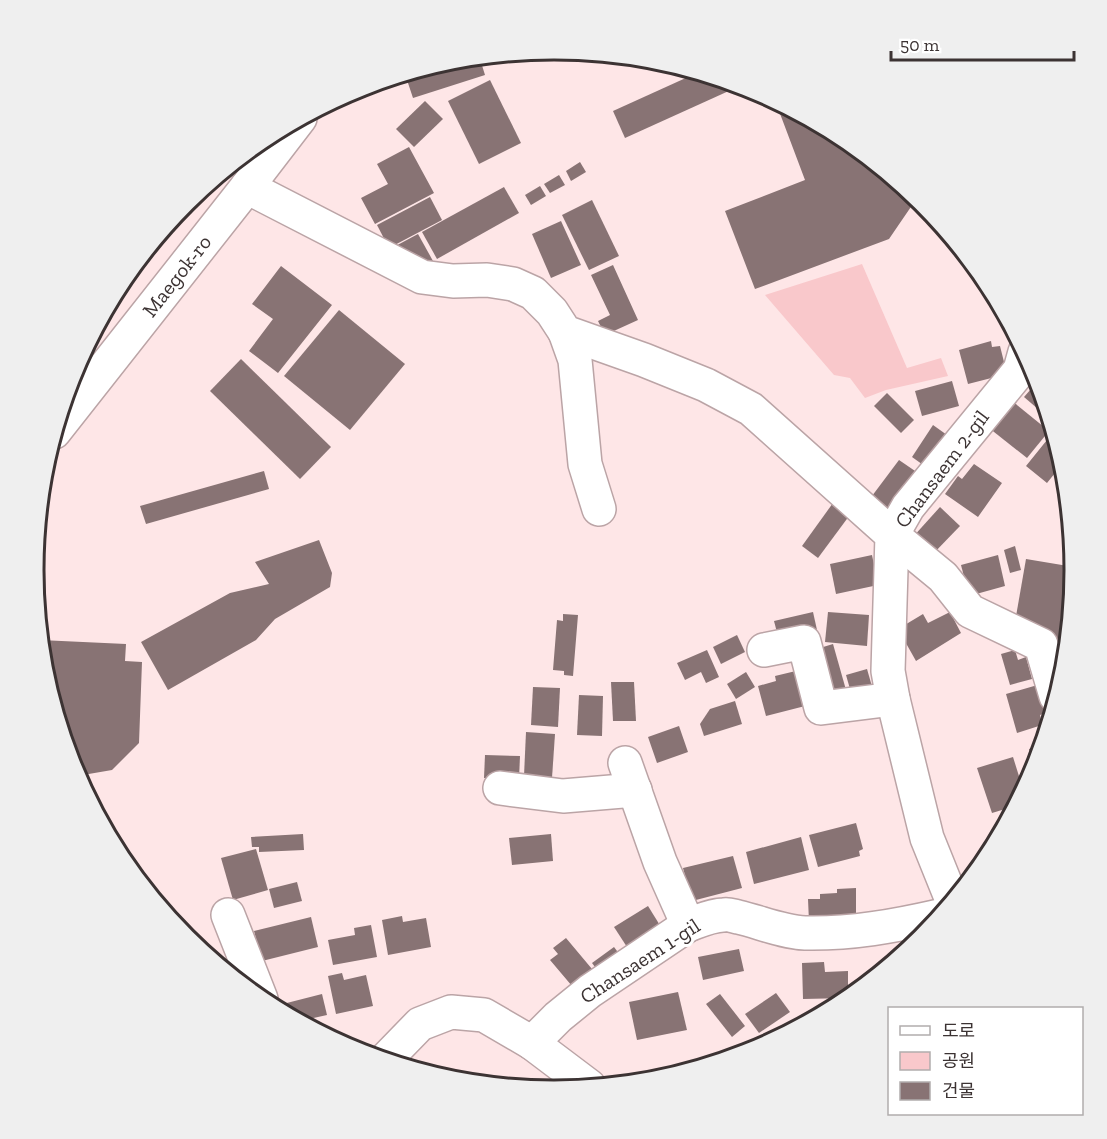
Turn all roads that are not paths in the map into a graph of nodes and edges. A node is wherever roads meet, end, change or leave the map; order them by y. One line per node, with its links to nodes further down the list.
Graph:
1 (287, 135): 2 (street, Maegok-ro)
2 (247, 187): 3 (street); 5 (street, Maegok-ro)
3 (565, 332): 6 (street); 7 (street)
4 (1021, 366): 7 (street, Chansaem 2-gil)
5 (69, 413)
6 (599, 509)
7 (892, 535): 9 (street, Chansaem 2-gil); 11 (street)
8 (764, 650): 11 (street)
9 (1053, 651): 10 (street, Chansaem 2-gil)
10 (1054, 668)
11 (893, 699): 13 (street)
12 (500, 788): 16 (street)
13 (949, 892)
14 (228, 915): 17 (street)
15 (924, 919): 16 (street, Chansaem 1-gil)
16 (688, 925): 18 (street, Chansaem 1-gil)
17 (255, 983)
18 (532, 1043): 19 (street); 20 (street)
19 (392, 1053)
20 (580, 1078)

